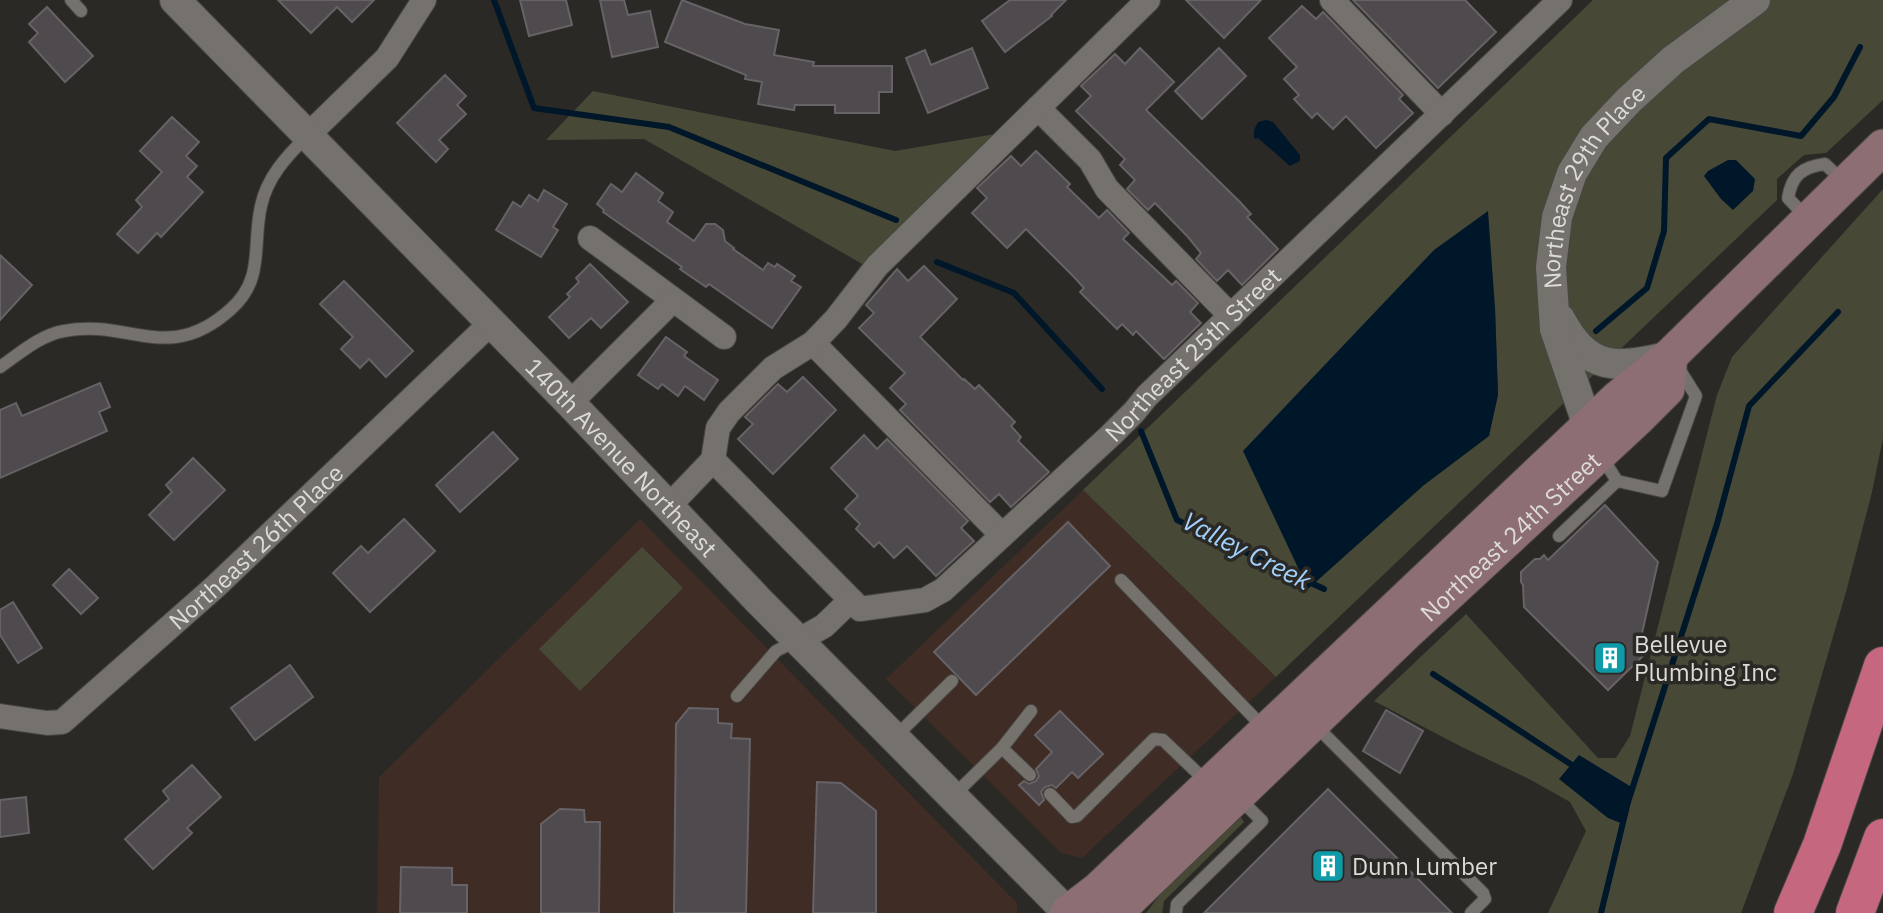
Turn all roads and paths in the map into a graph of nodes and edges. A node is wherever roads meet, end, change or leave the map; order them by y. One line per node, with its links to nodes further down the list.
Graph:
1 (71, 0): 8 (lane)
2 (424, 0): 11 (street)
3 (1148, 0): 9 (street)
4 (1332, 0): 10 (street)
5 (1560, 0): 10 (street, Northeast 25th Street)
6 (1755, 0): 15 (street, Northeast 29th Place)
7 (184, 3): 11 (street, 140th Avenue Northeast)
8 (81, 11)
9 (1038, 108): 16 (street); 19 (street)
10 (1442, 114): 16 (street, Northeast 25th Street)
11 (307, 136): 17 (street, 140th Avenue Northeast); 21 (lane)
12 (1883, 147): 20 (main road)
13 (590, 238): 14 (street)
14 (673, 300): 18 (street); 22 (street)
15 (1553, 306): 20 (street); 23 (street, Northeast 29th Place)
16 (1231, 316): 26 (street, Northeast 25th Street)
17 (491, 323): 22 (street, 140th Avenue Northeast); 35 (street, Northeast 26th Place)
18 (724, 337)
19 (813, 343): 24 (street); 26 (street)
20 (1670, 356): 23 (main road, Northeast 24th Street); 23 (lane)
21 (0, 367)
22 (570, 403): 25 (street, 140th Avenue Northeast)
23 (1602, 453): 27 (lane); 36 (main road, Northeast 24th Street); 37 (main road)
24 (713, 460): 25 (street); 29 (street)
25 (668, 507): 30 (street, 140th Avenue Northeast)
26 (1001, 534): 29 (street, Northeast 25th Street)
27 (1559, 536)
28 (1121, 580): 37 (lane)
29 (851, 600): 30 (street)
30 (799, 640): 33 (lane); 38 (street, 140th Avenue Northeast)
31 (1883, 666): 49 (highway)
32 (952, 681): 38 (lane)
33 (737, 696)
34 (1031, 711): 39 (lane)
35 (0, 716)
36 (1313, 722): 41 (main road, Northeast 24th Street); 48 (lane)
37 (1267, 731): 41 (main road)
38 (895, 737): 43 (street, 140th Avenue Northeast)
39 (1002, 748): 40 (lane); 43 (lane)
40 (1030, 775)
41 (1223, 790): 42 (lane); 45 (main road); 46 (main road, Northeast 24th Street); 47 (lane)
42 (1050, 794)
43 (953, 796): 45 (street, 140th Avenue Northeast)
44 (1883, 838): 50 (highway)
45 (1068, 913)
46 (1115, 913)
47 (1176, 913)
48 (1471, 913)
49 (1793, 913)
50 (1855, 913)

